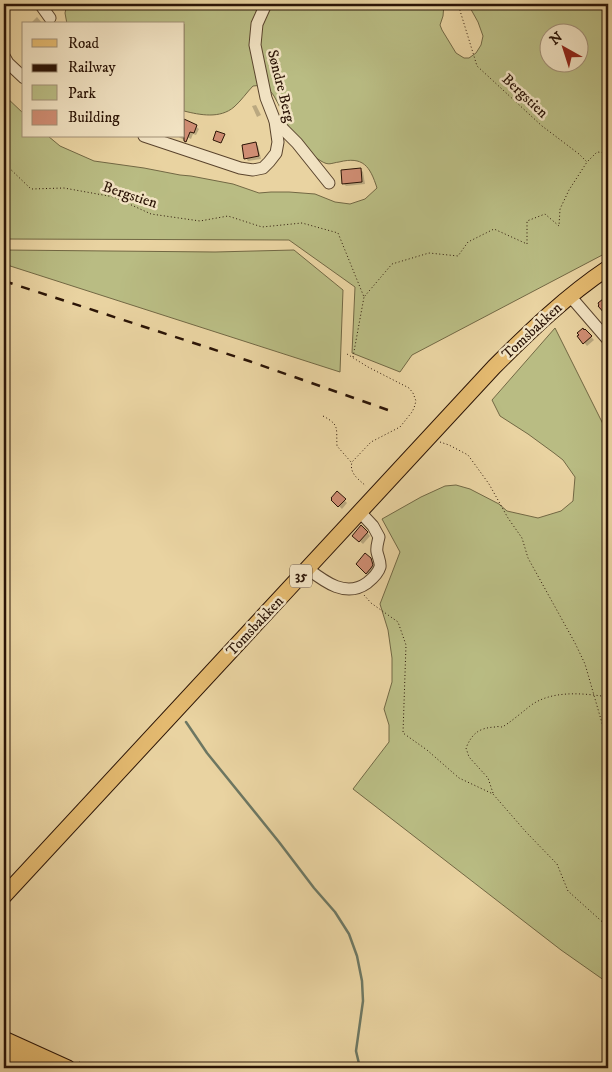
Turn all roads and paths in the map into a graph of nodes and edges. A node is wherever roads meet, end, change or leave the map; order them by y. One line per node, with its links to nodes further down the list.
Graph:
1 (40, 4): 4 (street)
2 (266, 4): 7 (street, Søndre Berg)
3 (458, 4): 10 (path, Bergstien)
4 (50, 18)
5 (4, 56): 6 (street)
6 (22, 76)
7 (275, 121): 8 (street, Søndre Berg); 12 (street)
8 (150, 138)
9 (608, 153): 10 (path)
10 (588, 162): 15 (path)
11 (4, 164): 15 (path, Bergstien)
12 (329, 183)
13 (608, 268): 14 (main road, Tomsbakken / 35)
14 (570, 296): 16 (street, Tomsbakken); 20 (main road, Tomsbakken / 35)
15 (364, 297): 18 (path)
16 (608, 340)
17 (347, 354): 18 (path)
18 (353, 358): 21 (path)
19 (323, 416): 21 (path)
20 (426, 440): 22 (main road, Tomsbakken / 35); 26 (path)
21 (352, 462): 22 (path)
22 (376, 495): 23 (main road, Tomsbakken / 35)
23 (360, 512): 24 (main road, Tomsbakken / 35); 25 (street)
24 (308, 569): 25 (street); 30 (main road, Tomsbakken / 35)
25 (358, 588): 29 (path)
26 (594, 694): 27 (path); 28 (path); 29 (path)
27 (608, 697)
28 (608, 744)
29 (493, 794): 31 (path)
30 (4, 896)
31 (608, 927)
32 (4, 1039): 35 (main road)
33 (4, 1050): 34 (main road)
34 (41, 1068)
35 (68, 1068)

